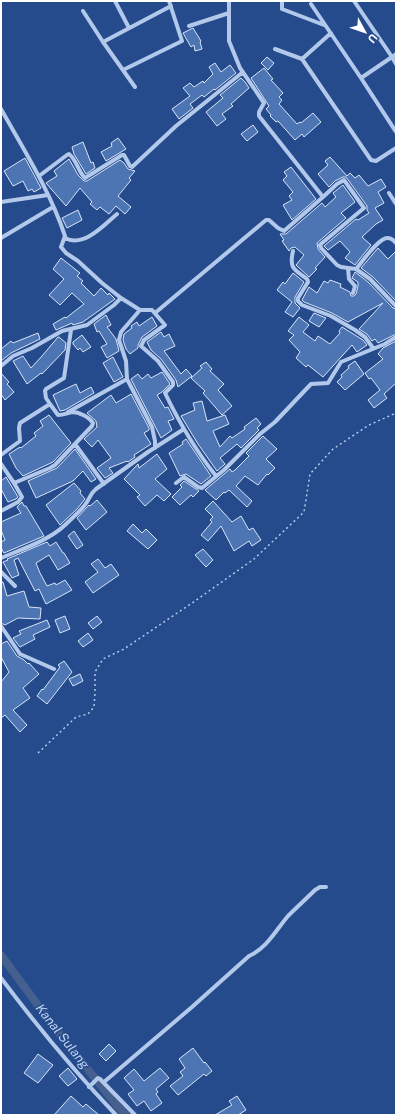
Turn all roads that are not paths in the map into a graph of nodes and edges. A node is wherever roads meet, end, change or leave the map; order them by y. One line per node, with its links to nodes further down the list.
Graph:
1 (115, 1): 11 (street)
2 (229, 1): 8 (street)
3 (282, 1): 9 (street)
4 (354, 1): 16 (street)
5 (170, 3): 11 (street); 19 (street)
6 (311, 4): 9 (street)
7 (83, 11): 13 (street)
8 (229, 13): 10 (street); 20 (street)
9 (325, 25): 12 (street)
10 (189, 26)
11 (129, 28): 13 (street)
12 (331, 33): 17 (street); 21 (street)
13 (103, 42): 19 (street)
14 (275, 49): 17 (street)
15 (396, 54): 16 (street)
16 (392, 57): 18 (street); 21 (street)
17 (302, 59): 25 (street)
18 (396, 64)
19 (123, 70): 22 (street)
20 (243, 72): 26 (street); 29 (street)
21 (361, 78): 24 (street)
22 (135, 87)
23 (1, 110): 26 (street)
24 (396, 132)
25 (396, 148)
26 (39, 176): 28 (street)
27 (389, 193): 31 (street)
28 (48, 195): 30 (street); 32 (street)
29 (324, 198): 38 (street); 44 (street)
30 (1, 202)
31 (396, 204)
32 (54, 206): 34 (street); 35 (street)
33 (117, 214): 35 (street)
34 (1, 238)
35 (65, 238): 41 (street)
36 (396, 243): 39 (street)
37 (293, 251): 47 (street)
38 (348, 268): 39 (street); 40 (street)
39 (356, 269): 42 (street)
40 (353, 293)
41 (121, 298): 43 (street); 45 (street)
42 (396, 306)
43 (140, 310): 44 (street); 49 (street)
44 (155, 313): 52 (street)
45 (71, 330): 48 (street); 50 (street)
46 (396, 338): 47 (street)
47 (373, 348): 57 (street)
48 (1, 366)
49 (127, 378): 51 (street); 54 (street)
50 (50, 404): 51 (street); 55 (street)
51 (67, 413): 53 (street)
52 (184, 429): 54 (street); 57 (street)
53 (75, 444): 58 (street); 60 (street)
54 (155, 448): 60 (street)
55 (1, 455)
56 (1, 464): 58 (street)
57 (216, 476): 59 (street)
58 (14, 483): 61 (street)
59 (176, 483)
60 (104, 484): 62 (street)
61 (1, 511)
62 (1, 558)
63 (1, 572): 64 (street)
64 (15, 586)
65 (1, 626): 66 (street)
66 (54, 669)
67 (326, 887): 69 (street)
68 (1, 978): 70 (street)
69 (104, 1082): 70 (street); 72 (street)
70 (91, 1086): 71 (street)
71 (116, 1115)
72 (135, 1115)

